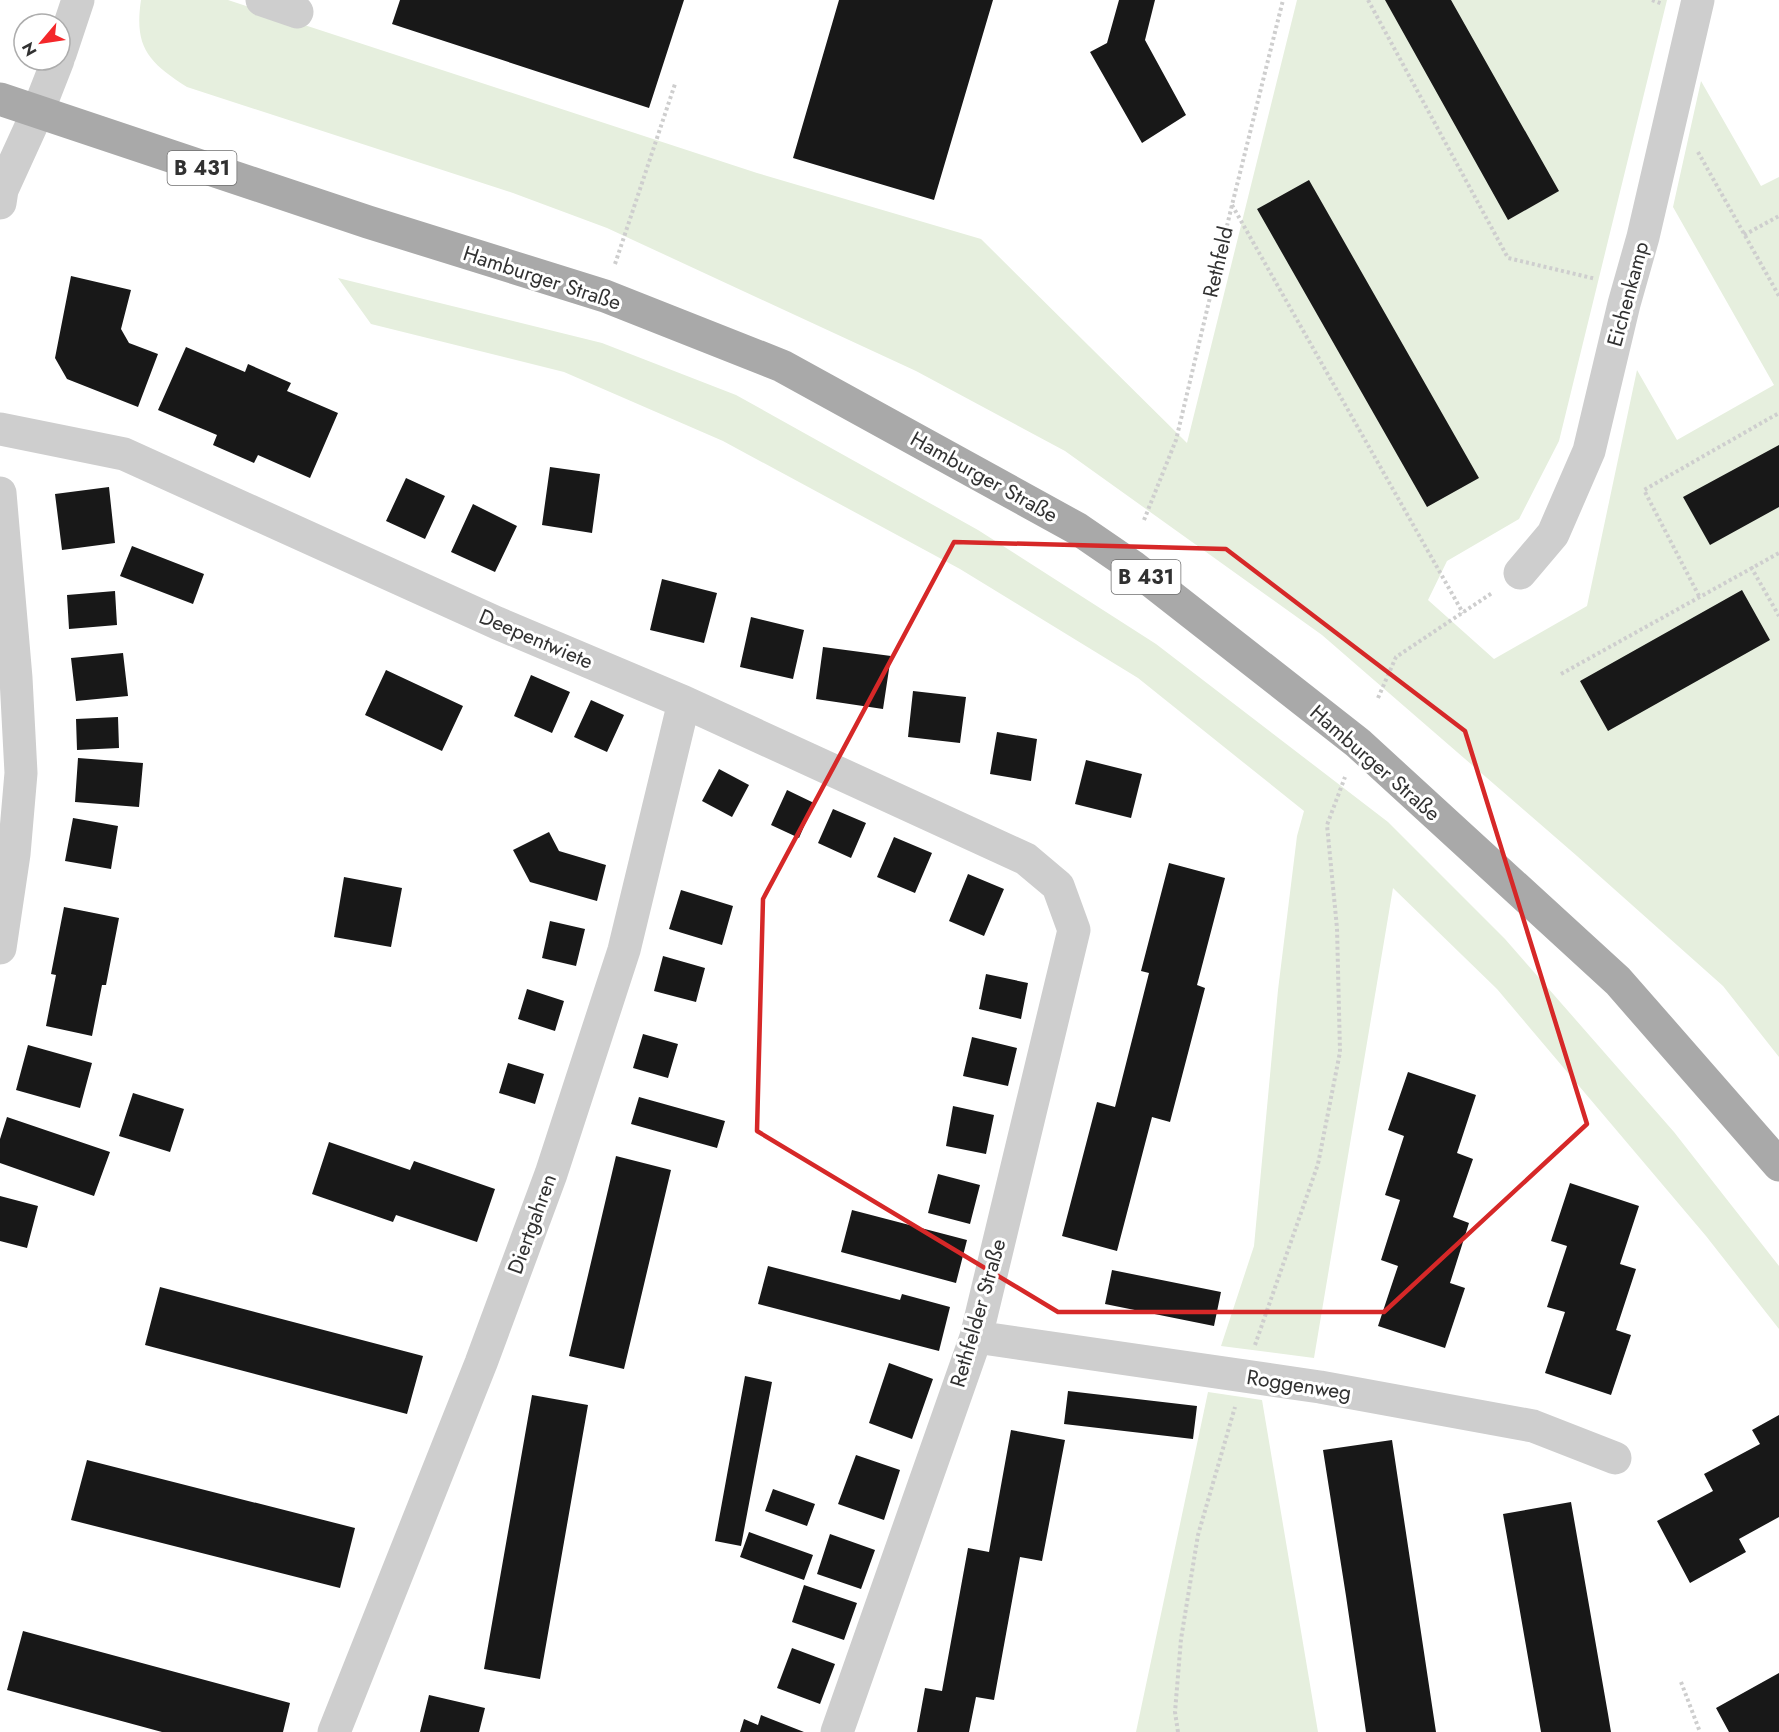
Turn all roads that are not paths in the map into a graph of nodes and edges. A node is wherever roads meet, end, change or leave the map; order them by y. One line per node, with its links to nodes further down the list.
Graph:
1 (78, 0): 5 (street)
2 (262, 0): 4 (street)
3 (1698, 0): 12 (street, Eichenkamp)
4 (297, 12)
5 (72, 18)
6 (53, 72): 8 (street)
7 (0, 99): 8 (main road, Hamburger Straße / B 431)
8 (38, 111): 9 (street); 16 (main road, Hamburger Straße / B 431)
9 (0, 203)
10 (0, 429): 13 (street, Deepentwiete)
11 (0, 493): 15 (street)
12 (1520, 573)
13 (684, 702): 14 (street, Deepentwiete); 19 (street, Diertgahren)
14 (1058, 886): 17 (street, Rethfelder Straße)
15 (0, 948)
16 (1779, 1165)
17 (976, 1337): 18 (street, Roggenweg); 20 (street, Rethfelder Straße)
18 (1616, 1458)
19 (334, 1732)
20 (837, 1732)

